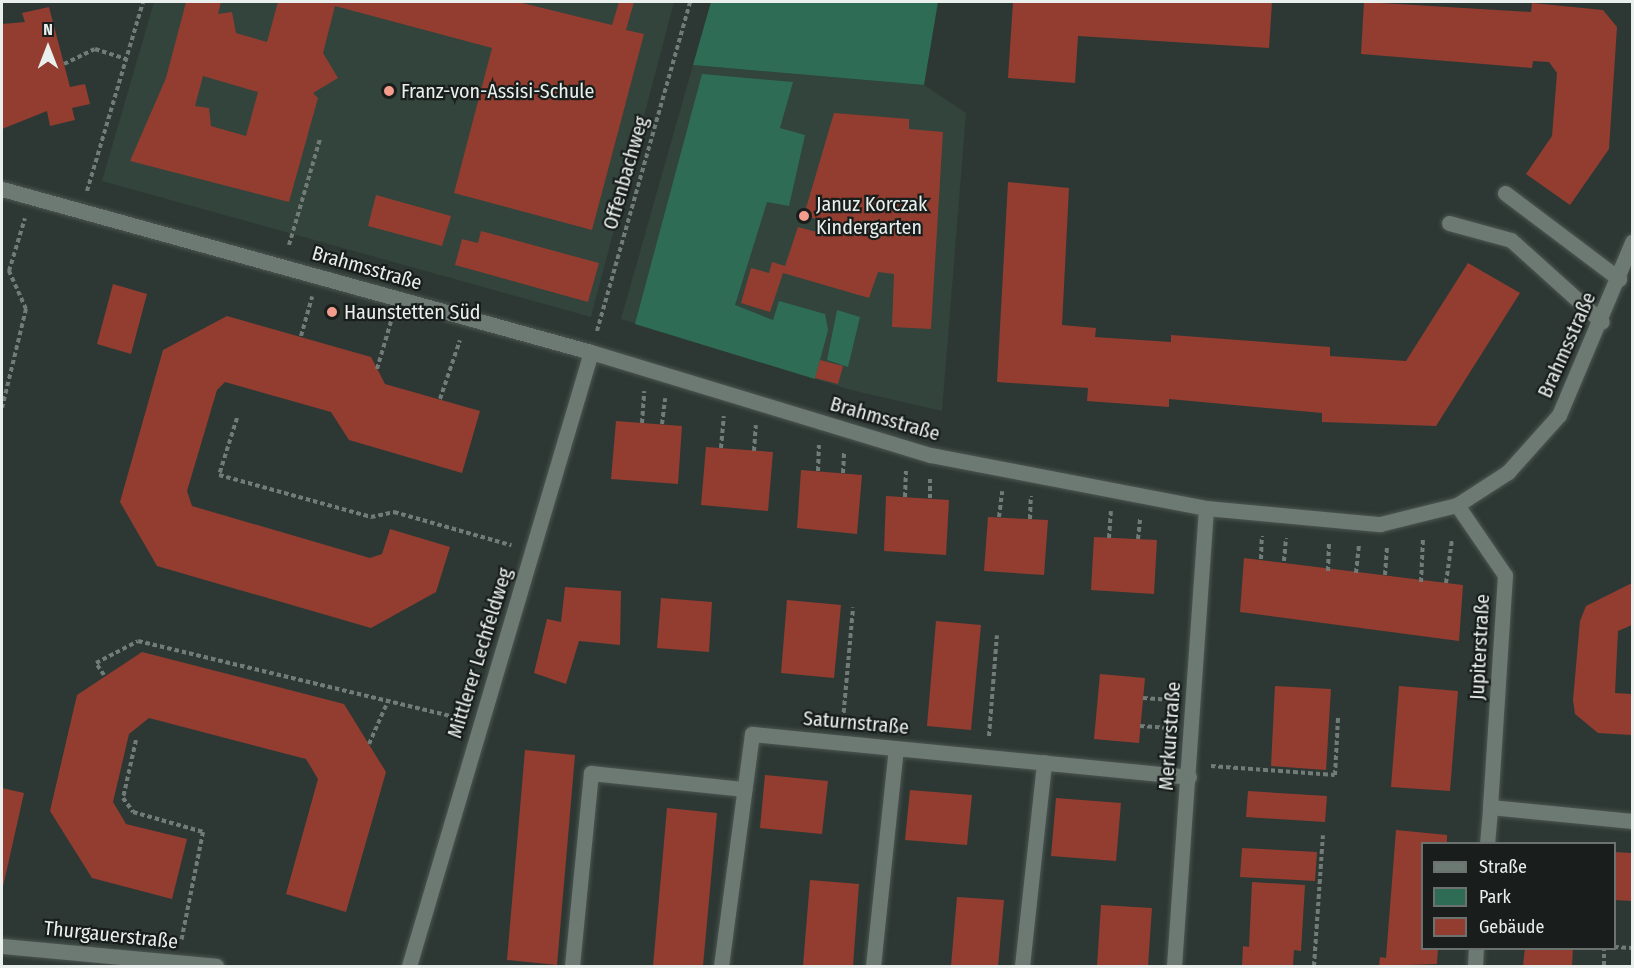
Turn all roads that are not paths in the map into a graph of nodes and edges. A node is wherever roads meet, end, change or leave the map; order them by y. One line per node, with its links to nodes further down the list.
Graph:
1 (2, 189): 7 (street, Brahmsstraße)
2 (1505, 193): 5 (street)
3 (1449, 223): 6 (street)
4 (1632, 242): 5 (street, Brahmsstraße)
5 (1619, 279): 6 (street, Brahmsstraße)
6 (1602, 322): 8 (street, Brahmsstraße)
7 (591, 352): 9 (street, Brahmsstraße); 20 (street, Mittlerer Lechfeldweg)
8 (1457, 505): 9 (street, Brahmsstraße); 14 (street, Jupiterstraße)
9 (1206, 508): 12 (street, Merkurstraße)
10 (896, 748): 11 (street, Saturnstraße); 13 (street, Saturnstraße); 23 (street)
11 (1044, 762): 12 (street, Saturnstraße); 24 (street)
12 (1189, 771): 25 (street, Merkurstraße)
13 (744, 789): 21 (street); 22 (street, Saturnstraße)
14 (1490, 807): 15 (street); 16 (street, Jupiterstraße)
15 (1632, 821)
16 (1487, 842)
17 (2, 946): 19 (street, Thurgauerstraße)
18 (1476, 950): 26 (street)
19 (216, 966)
20 (409, 966)
21 (572, 966)
22 (721, 966)
23 (873, 966)
24 (1022, 966)
25 (1174, 966)
26 (1475, 966)

